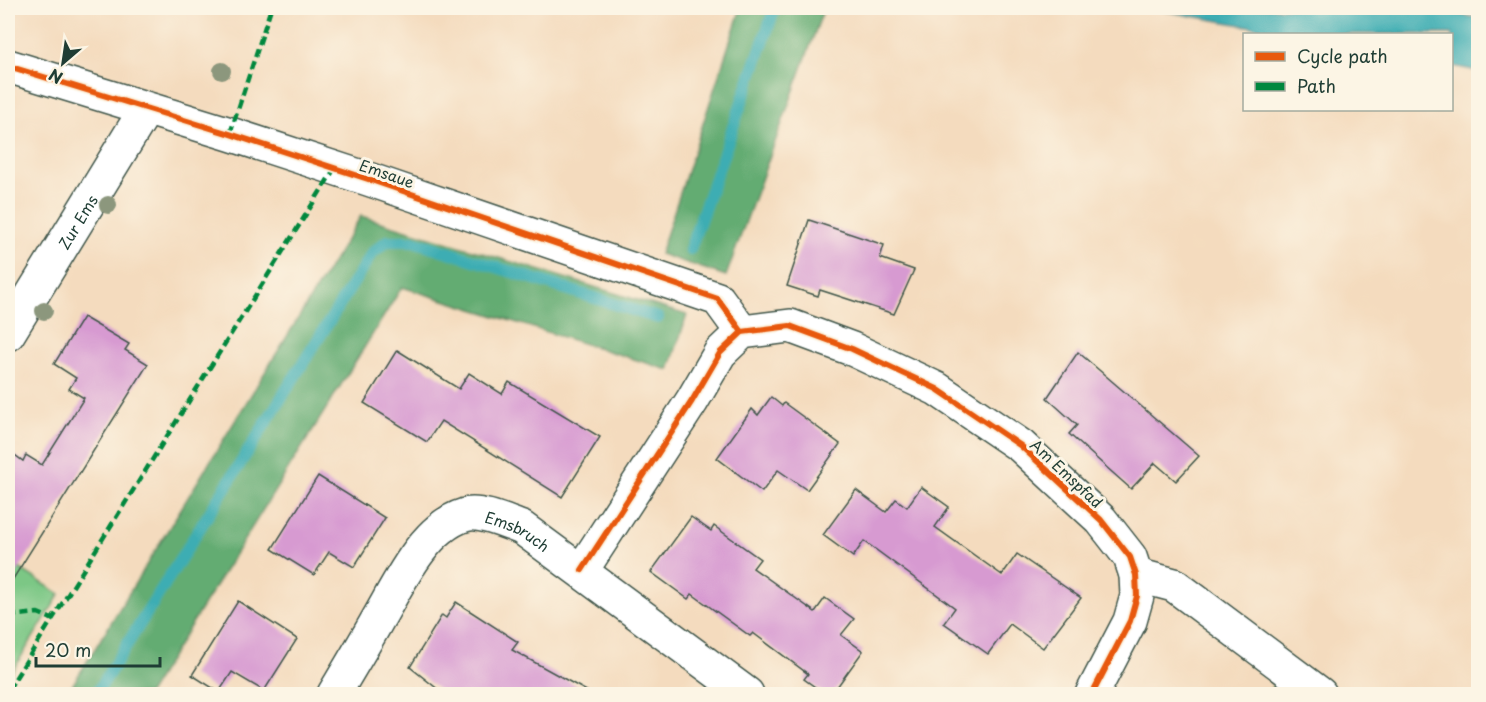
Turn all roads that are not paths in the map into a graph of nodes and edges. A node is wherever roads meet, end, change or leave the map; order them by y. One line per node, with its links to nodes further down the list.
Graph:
1 (8, 66): 2 (street, Emsaue)
2 (146, 109): 3 (street, Emsaue); 4 (street, Zur Ems)
3 (742, 332): 5 (street); 6 (street, Am Emspfad)
4 (8, 334)
5 (582, 570): 7 (street, Emsbruch); 8 (street, Emsbruch)
6 (1136, 575): 9 (street, Am Emspfad); 10 (street)
7 (334, 694)
8 (747, 694)
9 (1092, 694)
10 (1320, 694)

